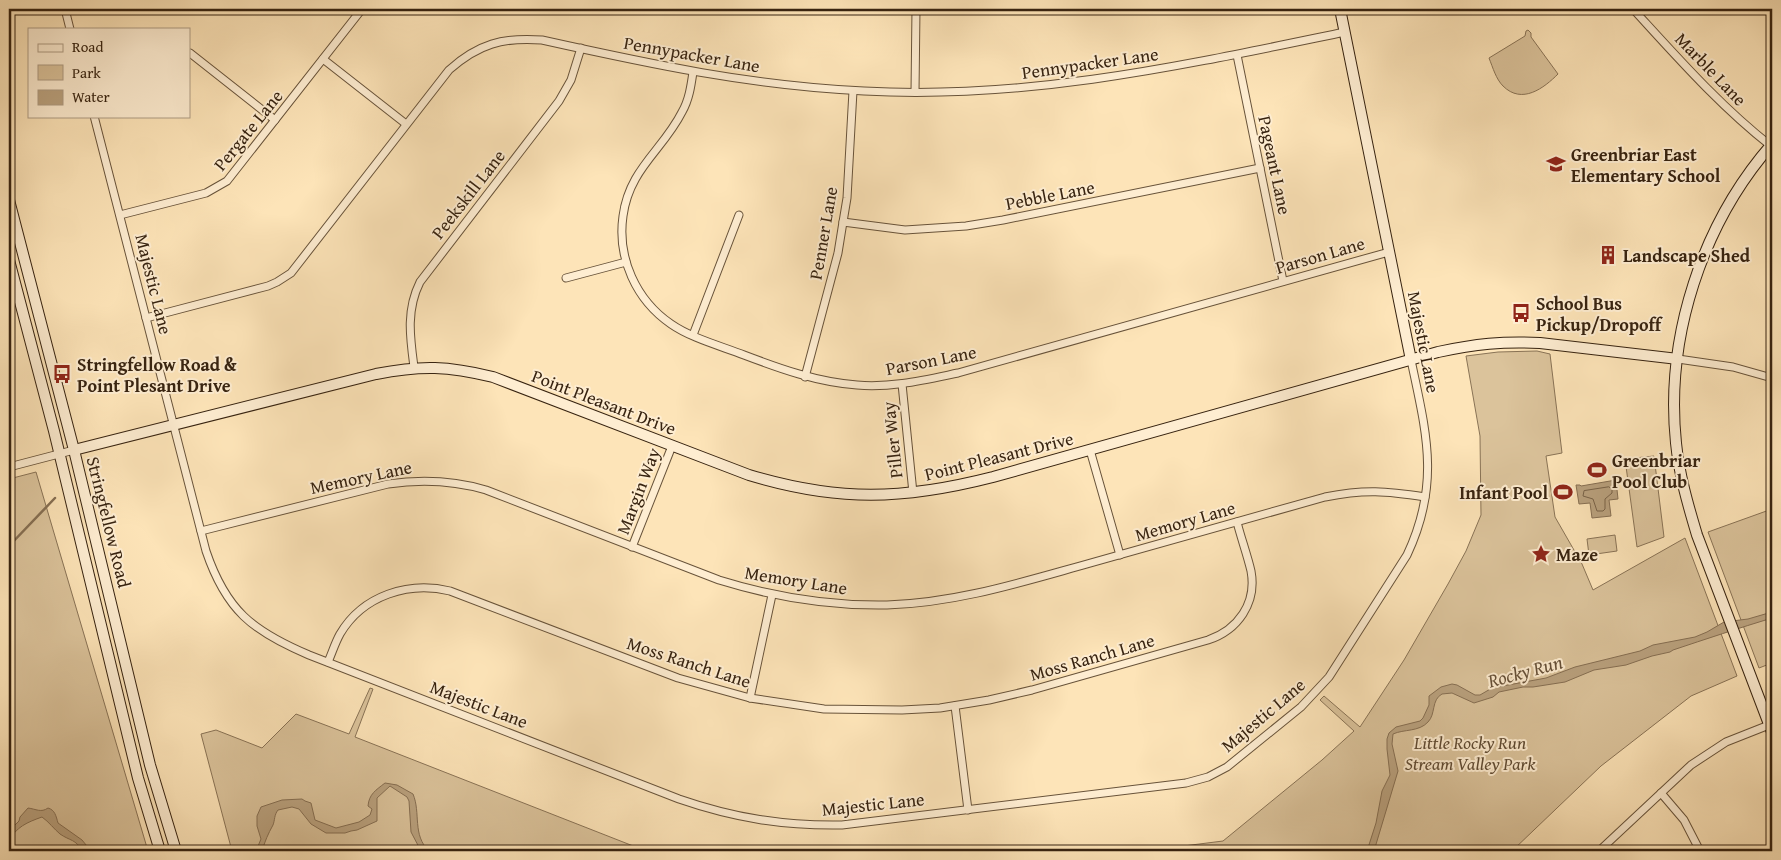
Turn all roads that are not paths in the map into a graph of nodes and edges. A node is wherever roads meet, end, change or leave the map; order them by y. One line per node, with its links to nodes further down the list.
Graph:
1 (65, 9): 6 (street)
2 (362, 9): 11 (street, Pergate Lane)
3 (916, 9): 14 (street)
4 (1340, 9): 7 (street, Majestic Lane)
5 (1633, 9): 18 (street, Marble Lane)
6 (70, 28)
7 (1345, 32): 10 (street, Pennypacker Lane); 24 (street, Majestic Lane)
8 (580, 48): 12 (street, Pennypacker Lane); 17 (street, Pennypacker Lane); 33 (street, Peekskill Lane)
9 (190, 53): 16 (street)
10 (1237, 55): 14 (street, Pennypacker Lane); 19 (street, Pageant Lane)
11 (323, 59): 16 (street, Pergate Lane); 17 (street)
12 (692, 72): 13 (street, Pennypacker Lane); 26 (street, Parson Lane)
13 (852, 91): 14 (street, Pennypacker Lane); 23 (street, Penner Lane)
14 (915, 92)
15 (95, 118): 21 (street, Majestic Lane)
16 (275, 120): 21 (street, Pergate Lane)
17 (406, 124): 29 (street, Pennypacker Lane)
18 (1771, 145): 31 (street)
19 (1260, 168): 23 (street, Pebble Lane); 28 (street, Pageant Lane)
20 (9, 200): 39 (street, Stringfellow Road)
21 (120, 215): 29 (street, Majestic Lane)
22 (739, 216): 30 (street)
23 (843, 222): 34 (street, Penner Lane)
24 (1389, 252): 28 (street, Parson Lane); 32 (street, Majestic Lane)
25 (9, 260): 41 (street, Stringfellow Road)
26 (626, 262): 27 (street); 30 (street, Parson Lane)
27 (566, 278)
28 (1284, 282): 36 (street, Parson Lane)
29 (146, 318): 37 (street, Majestic Lane)
30 (693, 335): 34 (street, Parson Lane)
31 (1678, 359): 32 (street, Point Pleasant Drive); 35 (street, Point Pleasant Drive); 53 (street)
32 (1411, 360): 40 (street, Point Pleasant Drive); 44 (street, Majestic Lane)
33 (414, 367): 37 (street, Point Pleasant Drive); 38 (street, Point Pleasant Drive)
34 (805, 377): 36 (street, Parson Lane)
35 (1772, 378)
36 (902, 384): 43 (street, Piller Way)
37 (173, 425): 39 (street, Point Pleasant Drive); 46 (street, Majestic Lane)
38 (672, 446): 43 (street, Point Pleasant Drive); 47 (street, Margin Way)
39 (74, 450): 41 (street, Point Pleasant Drive); 57 (street, Stringfellow Road)
40 (1090, 450): 43 (street, Point Pleasant Drive); 48 (street)
41 (59, 454): 42 (street, Point Pleasant Drive); 56 (street, Stringfellow Road)
42 (9, 467)
43 (913, 493)
44 (1425, 497): 45 (street, Memory Lane); 55 (street, Majestic Lane)
45 (1236, 522): 48 (street, Memory Lane); 52 (street, Moss Ranch Lane)
46 (201, 531): 47 (street, Memory Lane); 50 (street, Majestic Lane)
47 (632, 547): 49 (street, Memory Lane)
48 (1120, 555): 49 (street, Memory Lane)
49 (772, 595): 51 (street)
50 (328, 662): 51 (street, Moss Ranch Lane); 55 (street, Majestic Lane)
51 (750, 698): 52 (street, Moss Ranch Lane)
52 (954, 706): 55 (street)
53 (1771, 728): 54 (street)
54 (1661, 793): 58 (street); 59 (street)
55 (968, 810)
56 (160, 851)
57 (176, 851)
58 (1599, 851)
59 (1700, 851)

